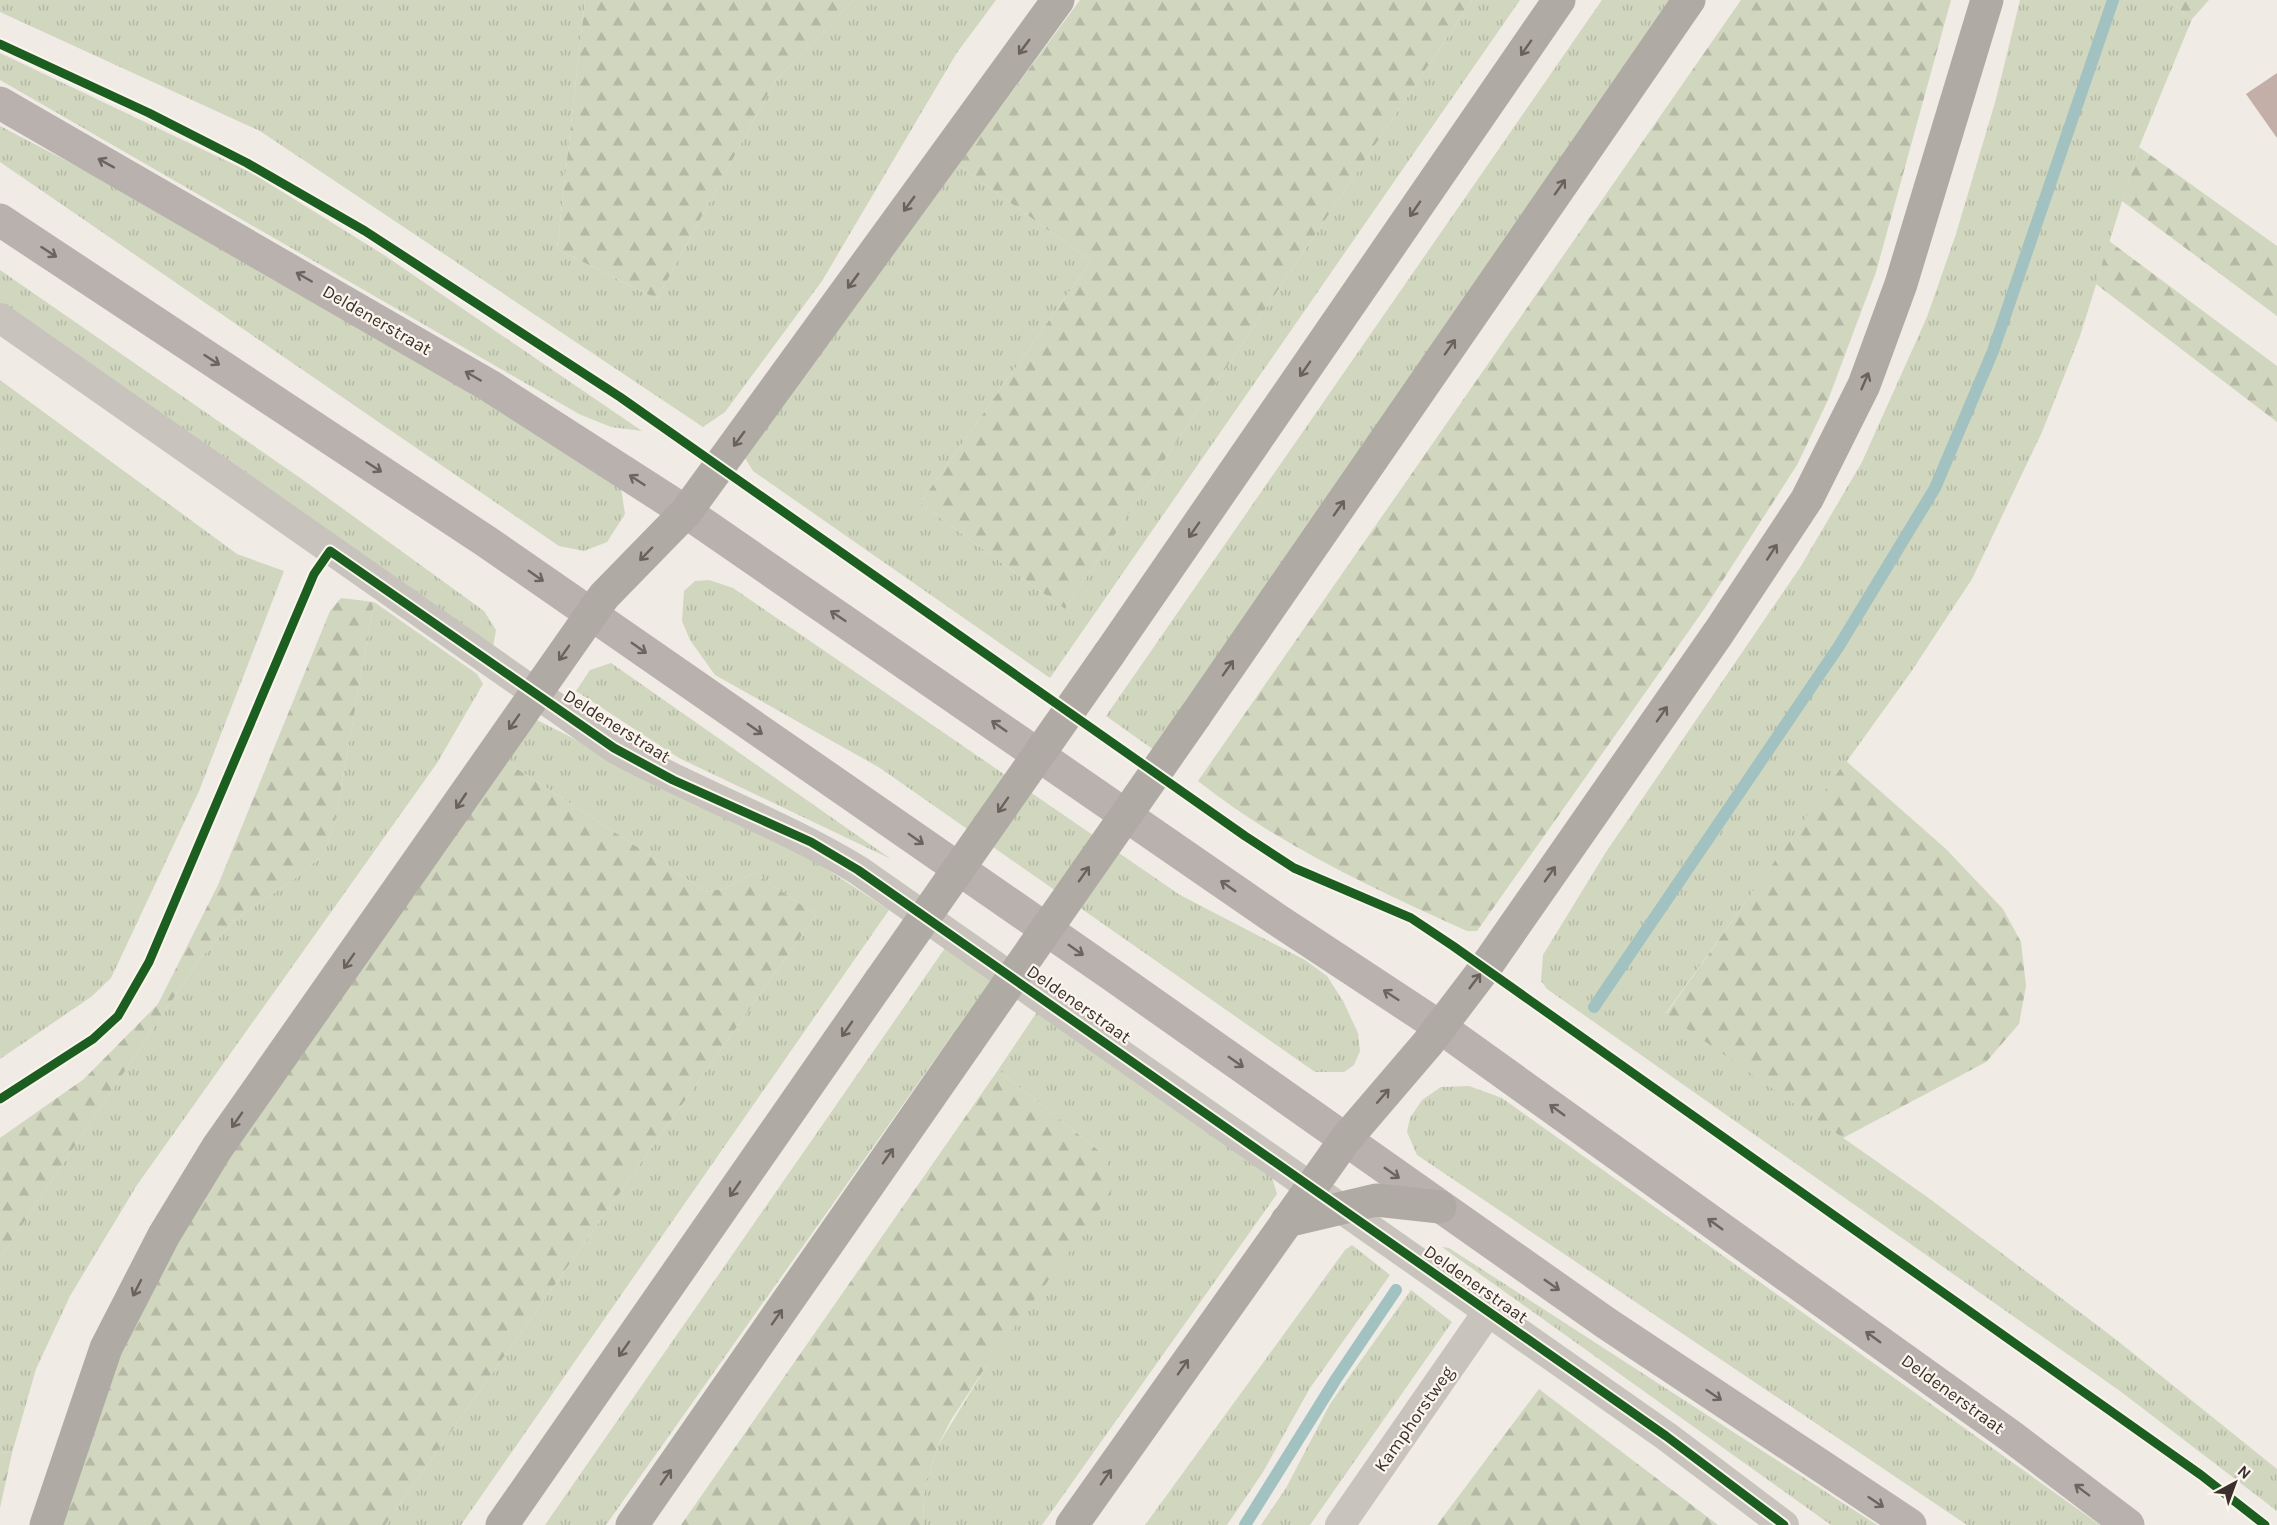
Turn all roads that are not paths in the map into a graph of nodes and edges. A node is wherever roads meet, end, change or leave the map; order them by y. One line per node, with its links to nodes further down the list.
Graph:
1 (1059, 0): 8 (highway, one-way to 8)
2 (1559, 0): 19 (highway, one-way to 19, bridge)
3 (1689, 0): 20 (highway, one-way to 3, bridge)
4 (1987, 0): 11 (highway, one-way to 4)
5 (0, 103): 8 (main road, Deldenerstraat, one-way to 5)
6 (0, 220): 9 (main road, one-way to 9)
7 (0, 318): 10 (street, Deldenerstraat)
8 (687, 512): 9 (highway, one-way to 9); 11 (main road, Deldenerstraat, one-way to 8)
9 (591, 614): 10 (highway, one-way to 10); 12 (main road, one-way to 12)
10 (535, 692): 13 (street, Deldenerstraat); 18 (highway, one-way to 18)
11 (1440, 1028): 12 (highway, one-way to 11); 25 (main road, Deldenerstraat, one-way to 11)
12 (1344, 1140): 13 (highway); 14 (main road, one-way to 14)
13 (1311, 1186): 15 (street, Deldenerstraat); 16 (highway)
14 (1440, 1207): 15 (highway); 24 (main road, one-way to 24)
15 (1339, 1208): 16 (highway); 17 (street, Deldenerstraat)
16 (1287, 1221): 21 (highway, one-way to 16)
17 (1487, 1312): 22 (street, Kamphorstweg); 23 (street, Deldenerstraat)
18 (46, 1525)
19 (502, 1525)
20 (632, 1525)
21 (1072, 1525)
22 (1340, 1525)
23 (1784, 1525)
24 (1910, 1525)
25 (2128, 1525)

